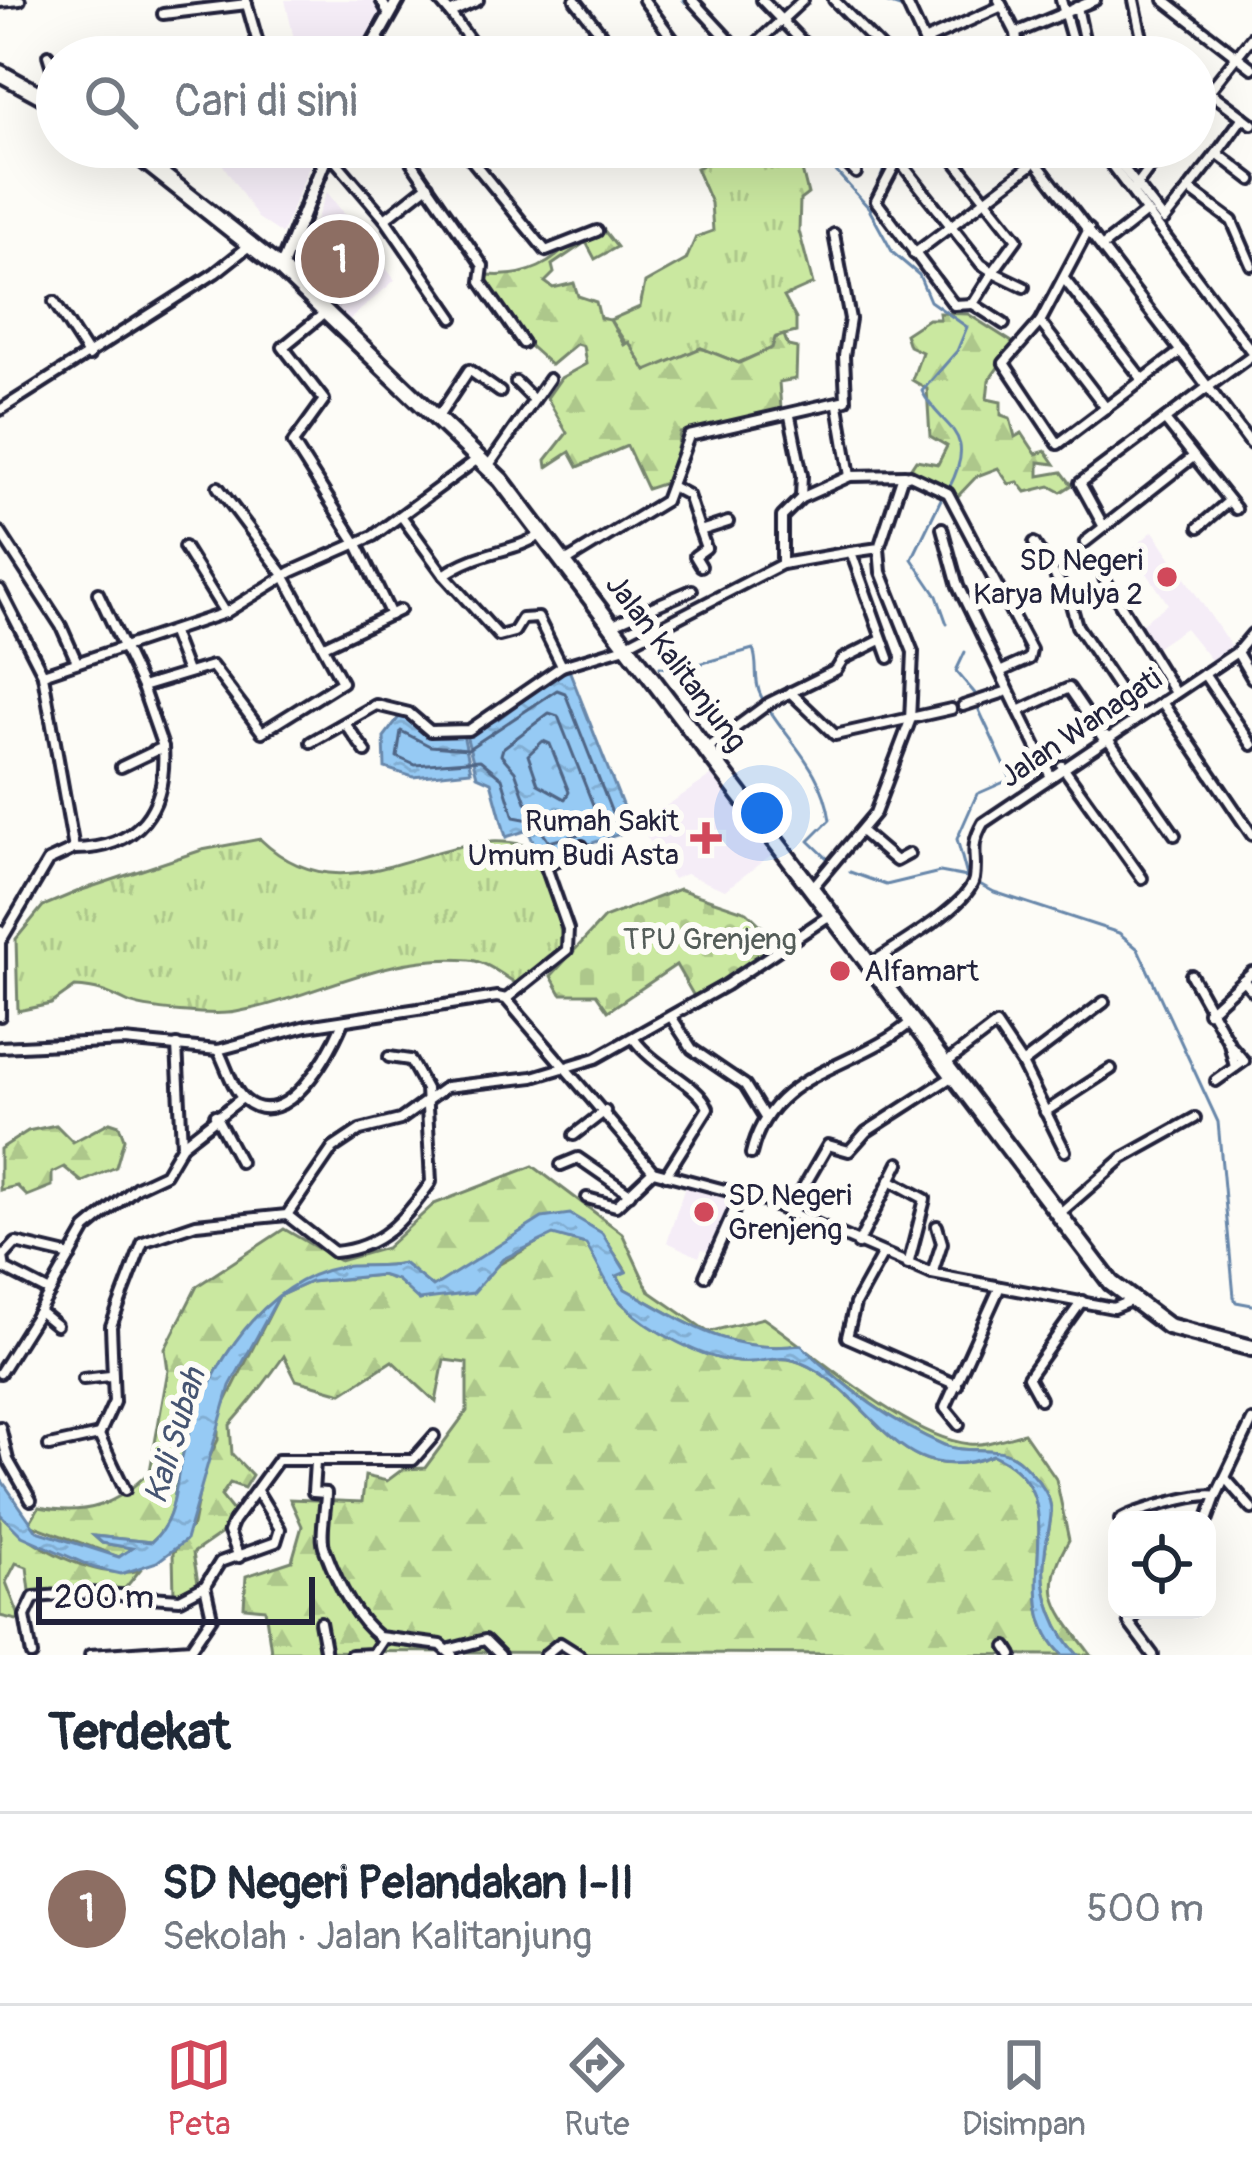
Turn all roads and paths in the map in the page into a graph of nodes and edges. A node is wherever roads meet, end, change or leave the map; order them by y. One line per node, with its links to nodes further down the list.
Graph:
1 (20, 0): 17 (street)
2 (381, 0): 24 (street)
3 (398, 0): 24 (street)
4 (439, 0): 22 (street)
5 (478, 0): 22 (street)
6 (575, 0): 30 (street)
7 (644, 0): 31 (street)
8 (692, 0): 32 (street)
9 (763, 0): 25 (street)
10 (803, 0): 25 (street)
11 (834, 0): 35 (street)
12 (905, 0): 36 (street)
13 (1061, 0): 21 (street)
14 (1095, 0): 20 (street)
15 (1134, 0): 41 (street)
16 (1164, 0): 42 (street)
17 (0, 2)
18 (247, 2): 23 (street); 27 (street)
19 (1001, 3): 26 (street); 37 (street)
20 (1078, 7): 21 (street); 40 (street)
21 (1067, 11): 26 (street); 39 (street)
22 (450, 13): 29 (street)
23 (163, 14)
24 (388, 14): 28 (street)
25 (782, 20): 33 (street); 34 (street)
26 (1016, 33): 38 (street)
27 (256, 36)
28 (376, 36)
29 (467, 36)
30 (603, 36)
31 (672, 36)
32 (726, 36)
33 (766, 36)
34 (797, 36)
35 (869, 36)
36 (922, 36)
37 (934, 36)
38 (1016, 36)
39 (1072, 36)
40 (1084, 36)
41 (1143, 36)
42 (1211, 36)
43 (1252, 37): 45 (street)
44 (1216, 40): 45 (street)
45 (1238, 57): 46 (street); 48 (street)
46 (1252, 68)
47 (0, 73): 49 (main road)
48 (1216, 83)
49 (36, 92)
50 (1216, 96): 51 (street)
51 (1248, 121): 52 (street)
52 (1217, 153): 69 (street)
53 (152, 168): 81 (main road, Jalan Kalitanjung)
54 (322, 168): 84 (street)
55 (344, 168): 75 (street)
56 (416, 168): 70 (street)
57 (478, 168): 78 (street)
58 (851, 168): 68 (street)
59 (893, 168): 82 (street)
60 (905, 168): 76 (street)
61 (960, 168): 73 (street)
62 (1020, 168): 73 (street)
63 (1039, 168): 77 (street)
64 (1116, 168): 72 (street)
65 (1120, 168): 72 (street)
66 (1150, 168): 72 (street)
67 (1206, 168): 71 (street)
68 (856, 173)
69 (1252, 180)
70 (428, 184): 75 (street); 94 (street)
71 (1190, 189): 72 (street); 83 (street)
72 (1134, 190): 74 (street)
73 (984, 201): 76 (street); 85 (street)
74 (1145, 213): 80 (street); 96 (street)
75 (385, 219): 91 (street)
76 (950, 227): 82 (street); 85 (street)
77 (1089, 229): 80 (street); 86 (street)
78 (598, 231)
79 (834, 234): 104 (street)
80 (1102, 246): 95 (street)
81 (247, 248): 84 (main road, Jalan Kalitanjung); 97 (street)
82 (914, 254): 89 (street)
83 (1251, 265)
84 (281, 269): 90 (main road, Jalan Kalitanjung)
85 (994, 272): 87 (street); 89 (street)
86 (1065, 280): 92 (street); 99 (street)
87 (1024, 287)
88 (54, 302): 97 (street)
89 (973, 304): 93 (street)
90 (318, 318): 108 (main road, Jalan Kalitanjung); 128 (street)
91 (453, 318)
92 (1040, 322): 105 (street); 105 (street)
93 (1004, 324)
94 (523, 343)
95 (1181, 351): 99 (street); 101 (street)
96 (1252, 353): 101 (street)
97 (89, 356): 106 (street)
98 (549, 379): 103 (street)
99 (1143, 380): 105 (street)
100 (516, 382): 103 (street)
101 (1208, 387): 109 (street); 110 (street)
102 (500, 392): 108 (street)
103 (534, 400): 112 (street)
104 (838, 405): 107 (street); 114 (street)
105 (1106, 408)
106 (0, 410)
107 (790, 416): 116 (street); 117 (street)
108 (437, 418): 112 (main road, Jalan Kalitanjung)
109 (1165, 420): 111 (street); 120 (street)
110 (1251, 444)
111 (1193, 457): 120 (street); 121 (street)
112 (484, 462): 118 (street); 125 (main road, Jalan Kalitanjung)
113 (905, 475): 114 (street); 130 (street); 154 (street)
114 (850, 476): 117 (street)
115 (218, 488): 135 (street)
116 (673, 488): 123 (street); 132 (street)
117 (801, 498): 133 (street)
118 (402, 517): 128 (street); 136 (street)
119 (728, 522): 123 (street)
120 (1104, 527): 126 (street)
121 (1199, 527)
122 (942, 528): 154 (street)
123 (700, 531): 134 (street)
124 (0, 532): 152 (street)
125 (543, 533): 132 (main road, Jalan Kalitanjung); 136 (street)
126 (1085, 542)
127 (1034, 543): 167 (street)
128 (357, 544): 135 (street); 148 (street)
129 (184, 548): 142 (street)
130 (879, 548): 131 (street); 168 (street)
131 (851, 552): 133 (street); 146 (street)
132 (565, 562): 143 (main road, Jalan Kalitanjung)
133 (782, 564): 147 (street)
134 (701, 566)
135 (284, 575): 142 (street); 148 (street)
136 (444, 575): 153 (street)
137 (1104, 578): 162 (street)
138 (0, 590): 141 (street)
139 (692, 590): 143 (street)
140 (98, 593): 149 (street)
141 (4, 605): 156 (street)
142 (225, 613): 144 (street)
143 (614, 624): 147 (main road, Jalan Kalitanjung)
144 (172, 633): 149 (street); 155 (street)
145 (1252, 634): 150 (street, Jalan Wanagati)
146 (881, 640): 151 (street); 161 (street)
147 (630, 644): 153 (street); 174 (main road, Jalan Kalitanjung)
148 (323, 646): 155 (street)
149 (126, 649): 152 (street); 159 (street)
150 (1237, 652): 157 (street, Jalan Wanagati); 158 (street)
151 (890, 658)
152 (77, 662): 156 (street)
153 (562, 666): 169 (street)
154 (1001, 671): 160 (street)
155 (187, 672): 159 (street)
156 (43, 674): 183 (street)
157 (1204, 674): 162 (street, Jalan Wanagati); 172 (street)
158 (1252, 678)
159 (142, 687): 173 (street)
160 (1008, 691): 164 (street); 166 (street)
161 (790, 692): 168 (street); 174 (street)
162 (1175, 693): 163 (street, Jalan Wanagati)
163 (1162, 702): 167 (street, Jalan Wanagati); 180 (street)
164 (963, 706)
165 (951, 709): 168 (street)
166 (1019, 711): 170 (street); 178 (street)
167 (1137, 716): 170 (street, Jalan Wanagati)
168 (910, 721): 179 (street)
169 (346, 725): 171 (street); 175 (street)
170 (1105, 737): 176 (street, Jalan Wanagati); 181 (street)
171 (311, 742)
172 (1252, 745)
173 (163, 747): 177 (street); 183 (street)
174 (708, 748): 186 (main road, Jalan Kalitanjung)
175 (366, 752)
176 (1062, 766): 178 (street, Jalan Wanagati); 185 (street)
177 (121, 767)
178 (1050, 776): 189 (street, Jalan Wanagati)
179 (862, 832): 184 (street); 186 (street)
180 (1252, 835)
181 (1174, 836)
182 (582, 846): 194 (street)
183 (74, 849): 188 (street)
184 (908, 854)
185 (1142, 878)
186 (812, 888): 187 (main road, Jalan Kalitanjung)
187 (832, 914): 189 (main road, Jalan Kalitanjung); 198 (street)
188 (1, 935): 197 (street)
189 (869, 964): 199 (main road, Jalan Kalitanjung)
190 (1252, 972): 192 (street)
191 (1191, 975): 196 (street)
192 (1243, 980): 193 (street); 196 (street)
193 (1252, 990)
194 (506, 999): 200 (street); 207 (street)
195 (1104, 1002): 206 (street)
196 (1208, 1012): 210 (street)
197 (0, 1016)
198 (672, 1018): 201 (street); 216 (street)
199 (913, 1021): 209 (main road, Jalan Kalitanjung); 216 (street)
200 (343, 1022): 204 (street); 211 (street)
201 (634, 1039): 207 (street); 226 (street)
202 (177, 1045): 203 (street); 204 (street); 219 (street)
203 (0, 1047)
204 (218, 1050): 211 (street)
205 (389, 1057): 212 (street)
206 (1022, 1064): 209 (street); 214 (street)
207 (568, 1069): 212 (street); 213 (street)
208 (1111, 1069): 214 (street)
209 (949, 1070): 231 (street); 233 (main road, Jalan Kalitanjung)
210 (1216, 1082)
211 (242, 1098): 215 (street)
212 (428, 1100): 232 (street); 232 (street)
213 (605, 1111): 218 (street); 225 (street)
214 (1045, 1112): 220 (street)
215 (214, 1115): 219 (street); 222 (street)
216 (764, 1116): 221 (street)
217 (1195, 1118): 233 (street)
218 (574, 1135)
219 (182, 1145): 236 (street)
220 (1065, 1151)
221 (751, 1154)
222 (240, 1162)
223 (899, 1163): 227 (street)
224 (561, 1165): 229 (street)
225 (653, 1171): 226 (street); 229 (street)
226 (666, 1175): 228 (street)
227 (890, 1180): 235 (street); 238 (street)
228 (742, 1193): 231 (street); 240 (street)
229 (630, 1195): 230 (street)
230 (587, 1198)
231 (788, 1214): 235 (street)
232 (287, 1215): 249 (street)
233 (1059, 1215): 244 (main road, Jalan Kalitanjung)
234 (937, 1226): 239 (street)
235 (858, 1244): 237 (street)
236 (70, 1256): 242 (street); 242 (street)
237 (882, 1256): 238 (street); 251 (street)
238 (908, 1265): 239 (street)
239 (932, 1274): 241 (street)
240 (705, 1276)
241 (998, 1291): 243 (street); 251 (street)
242 (50, 1292): 245 (street)
243 (1082, 1301): 244 (street); 252 (street)
244 (1130, 1301): 247 (main road, Jalan Kalitanjung)
245 (39, 1311): 246 (street); 248 (street)
246 (56, 1325)
247 (1252, 1348)
248 (0, 1372)
249 (110, 1376): 250 (street); 256 (street)
250 (83, 1379)
251 (957, 1385): 254 (street)
252 (1040, 1400)
253 (1252, 1421): 260 (street)
254 (959, 1425)
255 (0, 1427): 264 (street)
256 (100, 1436): 258 (street); 261 (street)
257 (434, 1436): 259 (street)
258 (49, 1446)
259 (314, 1462): 262 (street); 272 (street)
260 (1226, 1479): 263 (street); 265 (street)
261 (125, 1490)
262 (257, 1492): 268 (street); 268 (street)
263 (1216, 1496): 266 (street); 267 (street)
264 (31, 1500)
265 (1252, 1509)
266 (1135, 1511)
267 (1211, 1511)
268 (239, 1557): 269 (street)
269 (205, 1586): 274 (street); 275 (street)
270 (1132, 1619): 281 (street)
271 (320, 1622): 276 (street)
272 (383, 1639): 273 (street); 277 (street)
273 (451, 1652): 278 (street)
274 (32, 1655)
275 (90, 1655)
276 (326, 1655)
277 (351, 1655)
278 (500, 1655)
279 (545, 1655): 280 (street)
280 (579, 1655)
281 (1153, 1655)

